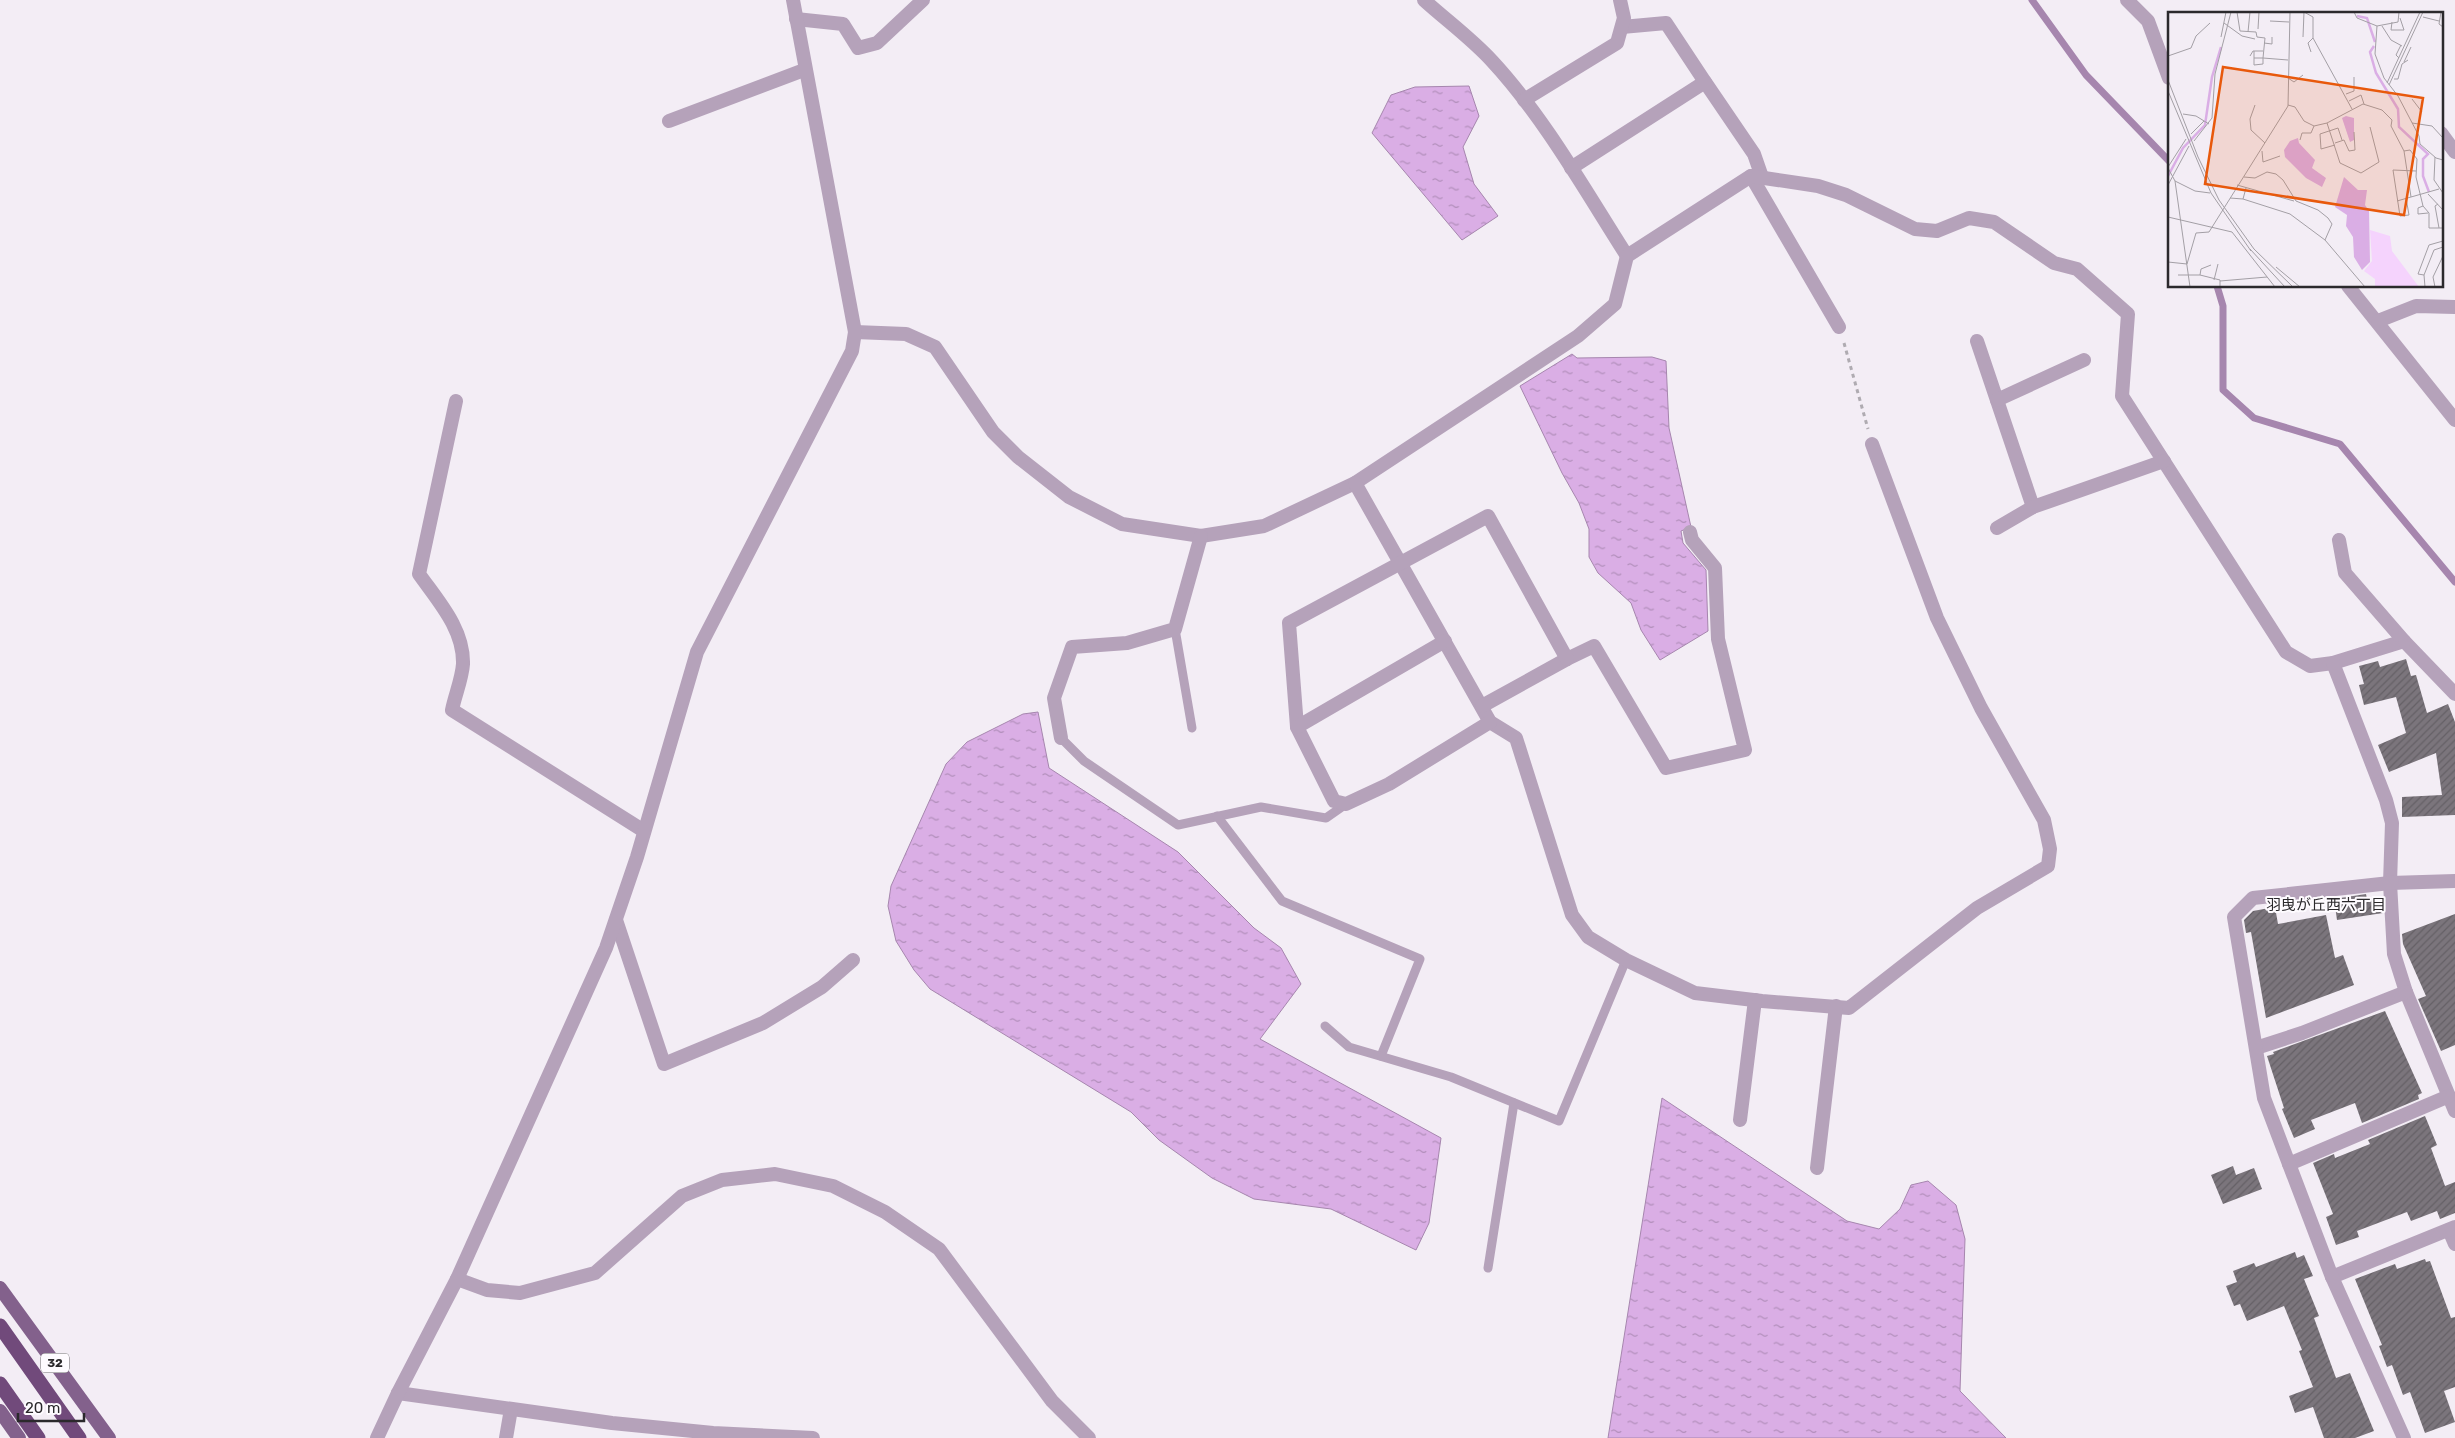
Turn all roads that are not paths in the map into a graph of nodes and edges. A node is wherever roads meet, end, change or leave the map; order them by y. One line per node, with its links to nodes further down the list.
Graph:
1 (793, 0): 6 (street)
2 (923, 0): 6 (street)
3 (1424, 0): 11 (street)
4 (1620, 0): 7 (street)
5 (2126, 0): 9 (street)
6 (796, 19): 8 (street)
7 (1622, 27): 10 (street); 11 (street)
8 (804, 70): 12 (street); 22 (street)
9 (2168, 75)
10 (1705, 82): 15 (street); 16 (street)
11 (1524, 100): 15 (street)
12 (669, 121)
13 (2442, 134): 14 (street)
14 (2455, 152)
15 (1571, 168): 17 (street)
16 (1757, 176): 17 (street); 21 (street); 29 (street)
17 (1628, 256): 30 (street)
18 (2350, 288): 20 (street)
19 (2455, 306): 20 (street)
20 (2378, 321): 27 (street)
21 (1840, 327)
22 (854, 332): 34 (street); 50 (street)
23 (1977, 341): 25 (street)
24 (2084, 360): 25 (street)
25 (1997, 400): 31 (street)
26 (456, 401): 50 (street)
27 (2455, 420)
28 (1872, 444): 58 (street)
29 (2164, 461): 31 (street); 41 (street)
30 (1355, 483): 34 (street); 36 (street)
31 (2033, 507): 32 (street)
32 (1996, 528)
33 (1690, 532): 40 (street)
34 (1201, 536): 37 (street)
35 (2339, 540): 38 (street)
36 (1400, 562): 39 (street); 40 (street); 45 (street)
37 (1175, 629): 46 (lane); 47 (street)
38 (2404, 641): 41 (street); 42 (street)
39 (1446, 642): 43 (street); 45 (street)
40 (1567, 659): 43 (street)
41 (2333, 663): 52 (street)
42 (2455, 694)
43 (1482, 706): 44 (street)
44 (1490, 722): 48 (street); 55 (street)
45 (1297, 727): 48 (street)
46 (1192, 728)
47 (1061, 738): 49 (lane)
48 (1346, 804): 49 (lane)
49 (1217, 816): 61 (lane)
50 (644, 831): 53 (street)
51 (2455, 881): 52 (street)
52 (2390, 883): 56 (street); 60 (street)
53 (616, 920): 54 (street); 72 (street)
54 (853, 960)
55 (1626, 960): 57 (street); 63 (lane)
56 (2406, 992): 60 (street); 62 (street)
57 (1755, 1000): 58 (street); 65 (street)
58 (1836, 1006): 67 (street)
59 (1325, 1026): 61 (lane)
60 (2256, 1048): 66 (street)
61 (1381, 1056): 63 (lane)
62 (2449, 1096): 64 (street); 66 (street)
63 (1514, 1102): 70 (lane)
64 (2455, 1110)
65 (1740, 1120)
66 (2289, 1164): 71 (street)
67 (1817, 1168)
68 (2452, 1229): 69 (street); 71 (street)
69 (2455, 1244)
70 (1488, 1268)
71 (2332, 1277): 87 (street)
72 (457, 1279): 76 (street); 86 (street)
73 (0, 1288): 82 (main road, 32)
74 (0, 1326): 81 (highway)
75 (0, 1384): 80 (highway)
76 (398, 1393): 77 (street); 83 (street)
77 (511, 1409): 84 (street); 85 (street)
78 (0, 1411): 79 (main road)
79 (19, 1438)
80 (38, 1438)
81 (79, 1438)
82 (109, 1438)
83 (377, 1438)
84 (506, 1438)
85 (813, 1438)
86 (1089, 1438)
87 (2404, 1438)

